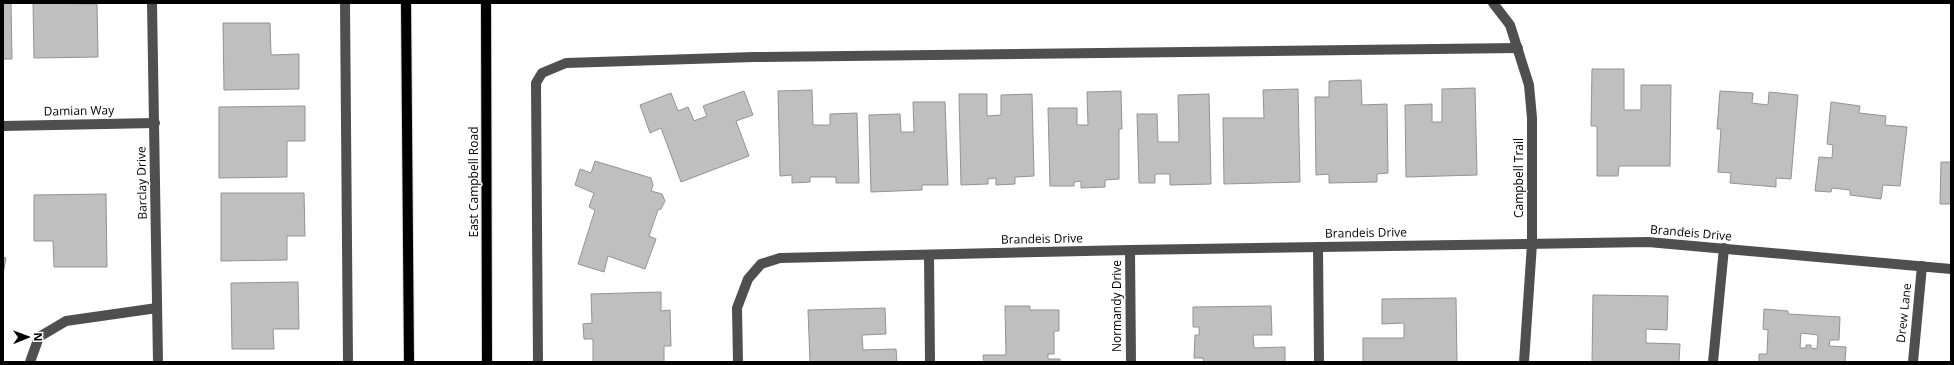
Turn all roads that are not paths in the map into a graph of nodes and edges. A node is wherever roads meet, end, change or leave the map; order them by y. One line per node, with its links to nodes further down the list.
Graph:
1 (152, 3): 7 (street, Barclay Drive)
2 (344, 3): 19 (street)
3 (406, 3): 20 (main road)
4 (486, 3): 21 (main road, East Campbell Road)
5 (1493, 3): 6 (street, Campbell Trail)
6 (1518, 48): 9 (street, Campbell Trail); 22 (street)
7 (155, 123): 8 (street, Damian Way); 16 (street, Barclay Drive)
8 (3, 126)
9 (1532, 244): 10 (street, Brandeis Drive); 11 (street, Brandeis Drive); 27 (street, Campbell Trail)
10 (1318, 247): 12 (street, Brandeis Drive); 26 (street)
11 (1724, 248): 14 (street, Brandeis Drive); 28 (street)
12 (1130, 250): 13 (street, Brandeis Drive); 25 (street, Normandy Drive)
13 (929, 255): 23 (street, Brandeis Drive); 24 (street)
14 (1922, 266): 15 (street, Brandeis Drive); 29 (street, Drew Lane)
15 (1951, 269)
16 (157, 308): 17 (street); 18 (street, Barclay Drive)
17 (30, 362)
18 (158, 362)
19 (348, 362)
20 (409, 362)
21 (487, 362)
22 (538, 362)
23 (738, 362)
24 (930, 362)
25 (1130, 362)
26 (1319, 362)
27 (1524, 362)
28 (1713, 362)
29 (1913, 362)

